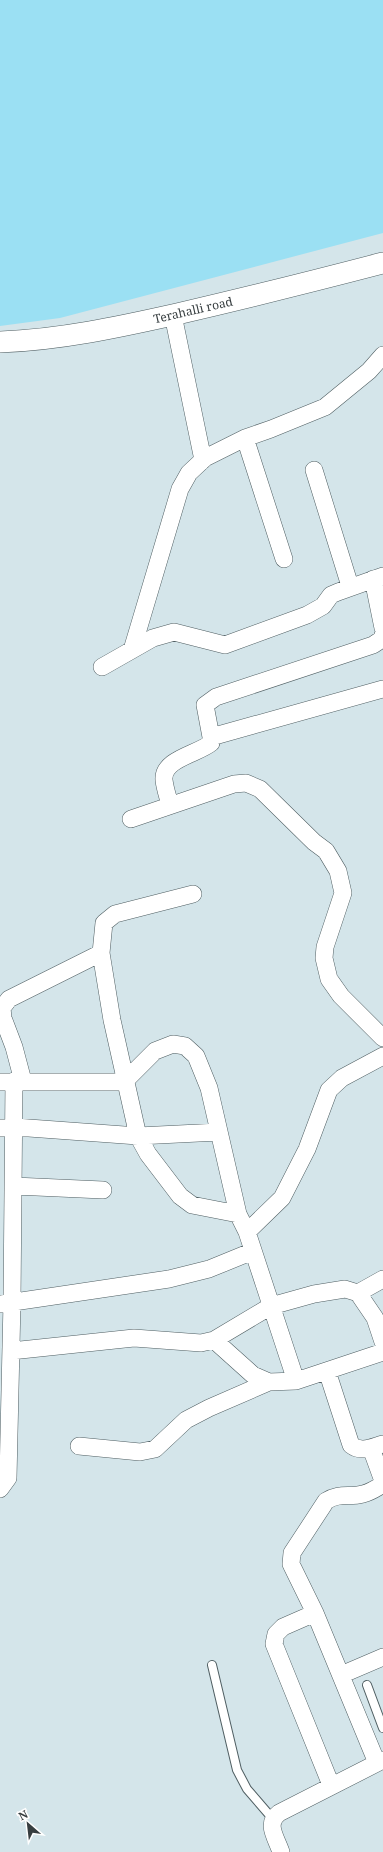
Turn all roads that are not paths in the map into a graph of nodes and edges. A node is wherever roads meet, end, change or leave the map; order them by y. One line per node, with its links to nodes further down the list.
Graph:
1 (383, 263): 2 (street, Terahalli road)
2 (173, 315): 3 (street, Terahalli road); 6 (street)
3 (0, 342)
4 (383, 355): 5 (street)
5 (245, 438): 6 (street); 8 (street)
6 (203, 460): 13 (street)
7 (314, 470): 10 (street)
8 (284, 559)
9 (378, 577): 10 (street); 11 (street)
10 (350, 586): 13 (street)
11 (383, 628)
12 (383, 635): 16 (street)
13 (132, 650): 14 (street)
14 (102, 668)
15 (383, 689): 16 (street)
16 (211, 737): 17 (street)
17 (170, 805): 18 (street); 22 (street)
18 (131, 819)
19 (193, 894): 20 (street)
20 (101, 953): 21 (street); 25 (street)
21 (1, 1008): 24 (street)
22 (383, 1038)
23 (383, 1056): 32 (street)
24 (12, 1081): 25 (street); 26 (street)
25 (124, 1082): 27 (street); 28 (street)
26 (7, 1127): 28 (street); 29 (street)
27 (219, 1132): 28 (street); 31 (street)
28 (138, 1136): 31 (street)
29 (14, 1186): 30 (street); 33 (street)
30 (103, 1190)
31 (238, 1214): 32 (street)
32 (247, 1232): 34 (street)
33 (7, 1241): 37 (street)
34 (253, 1251): 37 (street); 38 (street)
35 (383, 1279): 36 (street)
36 (358, 1293): 38 (street); 40 (street)
37 (6, 1303): 41 (street)
38 (271, 1306): 39 (street); 44 (street)
39 (214, 1340): 41 (street); 45 (street)
40 (383, 1342)
41 (11, 1351): 46 (street)
42 (383, 1352): 43 (street)
43 (327, 1371): 44 (street); 48 (street)
44 (296, 1381): 45 (street)
45 (269, 1382): 47 (street)
46 (4, 1438): 50 (street)
47 (79, 1446)
48 (377, 1446): 49 (street)
49 (383, 1482): 51 (street)
50 (0, 1489)
51 (315, 1613): 54 (street); 58 (street)
52 (383, 1657): 54 (street)
53 (212, 1665): 59 (lane)
54 (341, 1675): 57 (street)
55 (367, 1685): 56 (lane)
56 (383, 1728)
57 (380, 1762): 58 (street)
58 (332, 1785): 59 (street)
59 (272, 1818): 60 (street)
60 (282, 1852)

